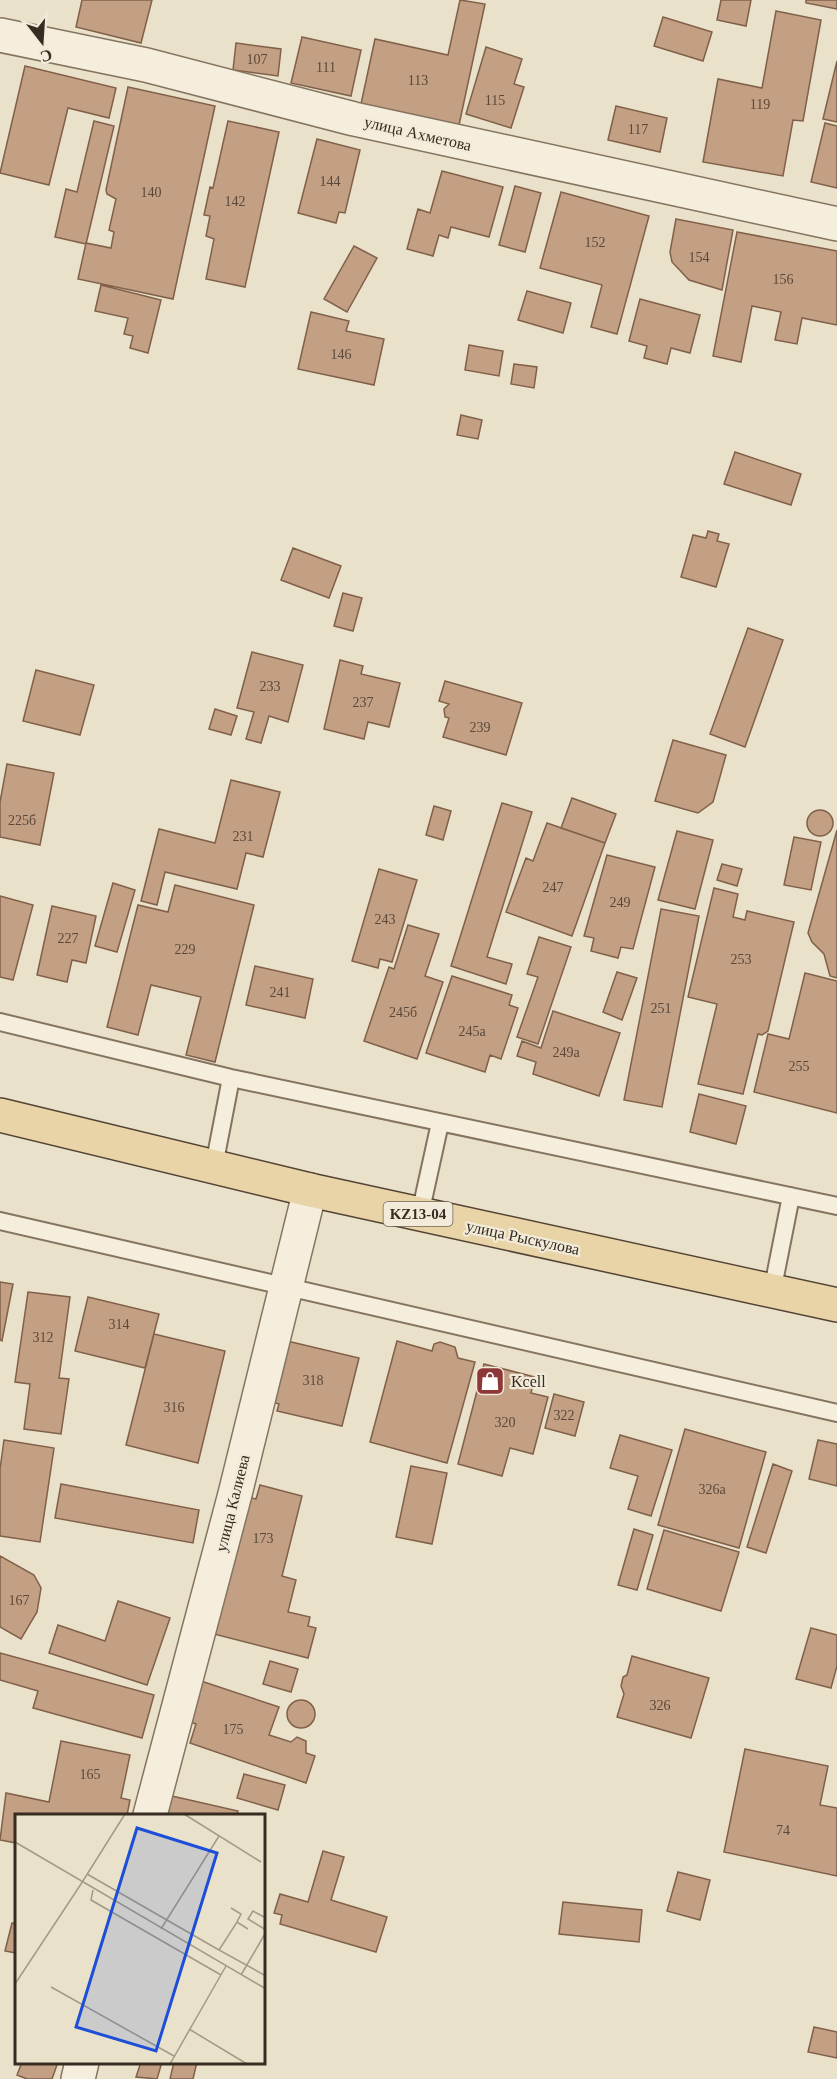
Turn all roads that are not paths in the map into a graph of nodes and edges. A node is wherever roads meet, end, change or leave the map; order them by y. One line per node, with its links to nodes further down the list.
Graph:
1 (0, 35): 2 (street, улица Ахметова)
2 (837, 224)
3 (0, 1022): 4 (lane)
4 (231, 1078): 6 (lane); 7 (lane)
5 (0, 1115): 7 (main road, улица Рыскулова / KZ13-04)
6 (440, 1123): 9 (lane); 11 (lane)
7 (214, 1166): 8 (main road, улица Рыскулова / KZ13-04)
8 (310, 1190): 11 (main road, улица Рыскулова / KZ13-04); 13 (street, улица Калиева)
9 (791, 1196): 10 (lane); 14 (lane)
10 (837, 1206)
11 (420, 1214): 14 (main road, улица Рыскулова / KZ13-04)
12 (0, 1221): 13 (lane)
13 (286, 1287): 16 (lane); 17 (street, улица Калиева)
14 (772, 1292): 15 (main road, улица Рыскулова / KZ13-04)
15 (837, 1305)
16 (837, 1413)
17 (150, 1814)
18 (82, 2064): 19 (street)
19 (78, 2079)

